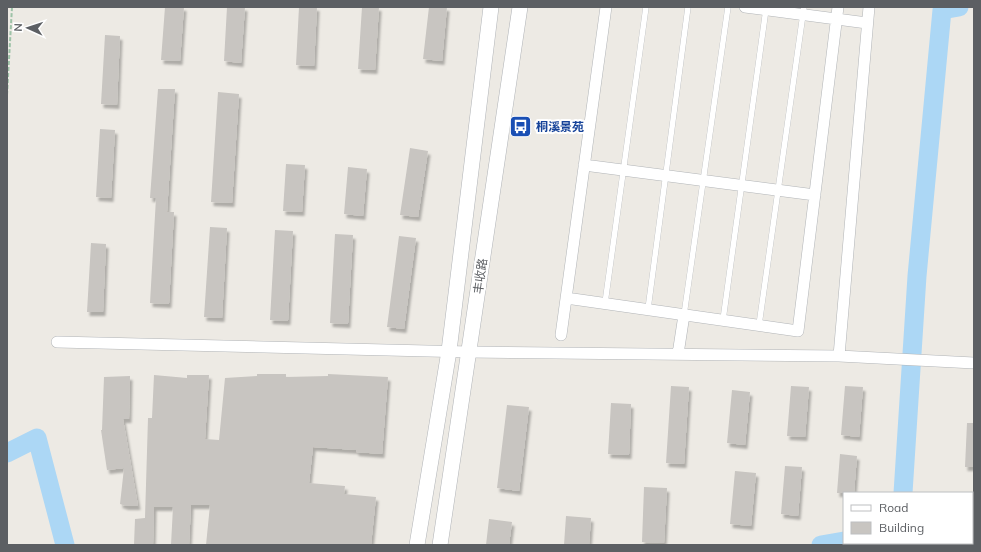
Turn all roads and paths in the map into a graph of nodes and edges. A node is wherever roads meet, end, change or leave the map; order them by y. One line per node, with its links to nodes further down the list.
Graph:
1 (12, 7): 15 (path)
2 (492, 7): 31 (main road, 丰收路)
3 (520, 7): 32 (main road, 丰收路)
4 (606, 7): 16 (street)
5 (646, 7): 17 (lane)
6 (688, 7): 18 (lane)
7 (728, 7): 19 (lane)
8 (745, 7): 11 (street)
9 (838, 7): 13 (street)
10 (869, 7): 14 (street)
11 (766, 8): 12 (street); 20 (lane)
12 (803, 11): 13 (street); 21 (lane)
13 (837, 19): 14 (street); 22 (street)
14 (867, 23): 34 (street)
15 (7, 95)
16 (584, 165): 17 (street); 23 (street)
17 (623, 170): 18 (street); 24 (lane)
18 (666, 176): 19 (street); 25 (lane)
19 (703, 180): 20 (street); 26 (lane)
20 (742, 185): 21 (street); 27 (lane)
21 (778, 190): 22 (street); 28 (lane)
22 (815, 195): 28 (street)
23 (566, 298): 24 (street); 29 (street)
24 (605, 303): 25 (street)
25 (648, 309): 26 (street)
26 (684, 314): 27 (street); 33 (street)
27 (723, 320): 28 (street)
28 (758, 325)
29 (561, 335)
30 (57, 342): 31 (street)
31 (449, 351): 32 (street); 36 (main road, 丰收路)
32 (469, 352): 33 (street); 37 (main road, 丰收路)
33 (678, 354): 34 (street)
34 (839, 356): 35 (street)
35 (974, 363)
36 (417, 545)
37 (440, 545)

